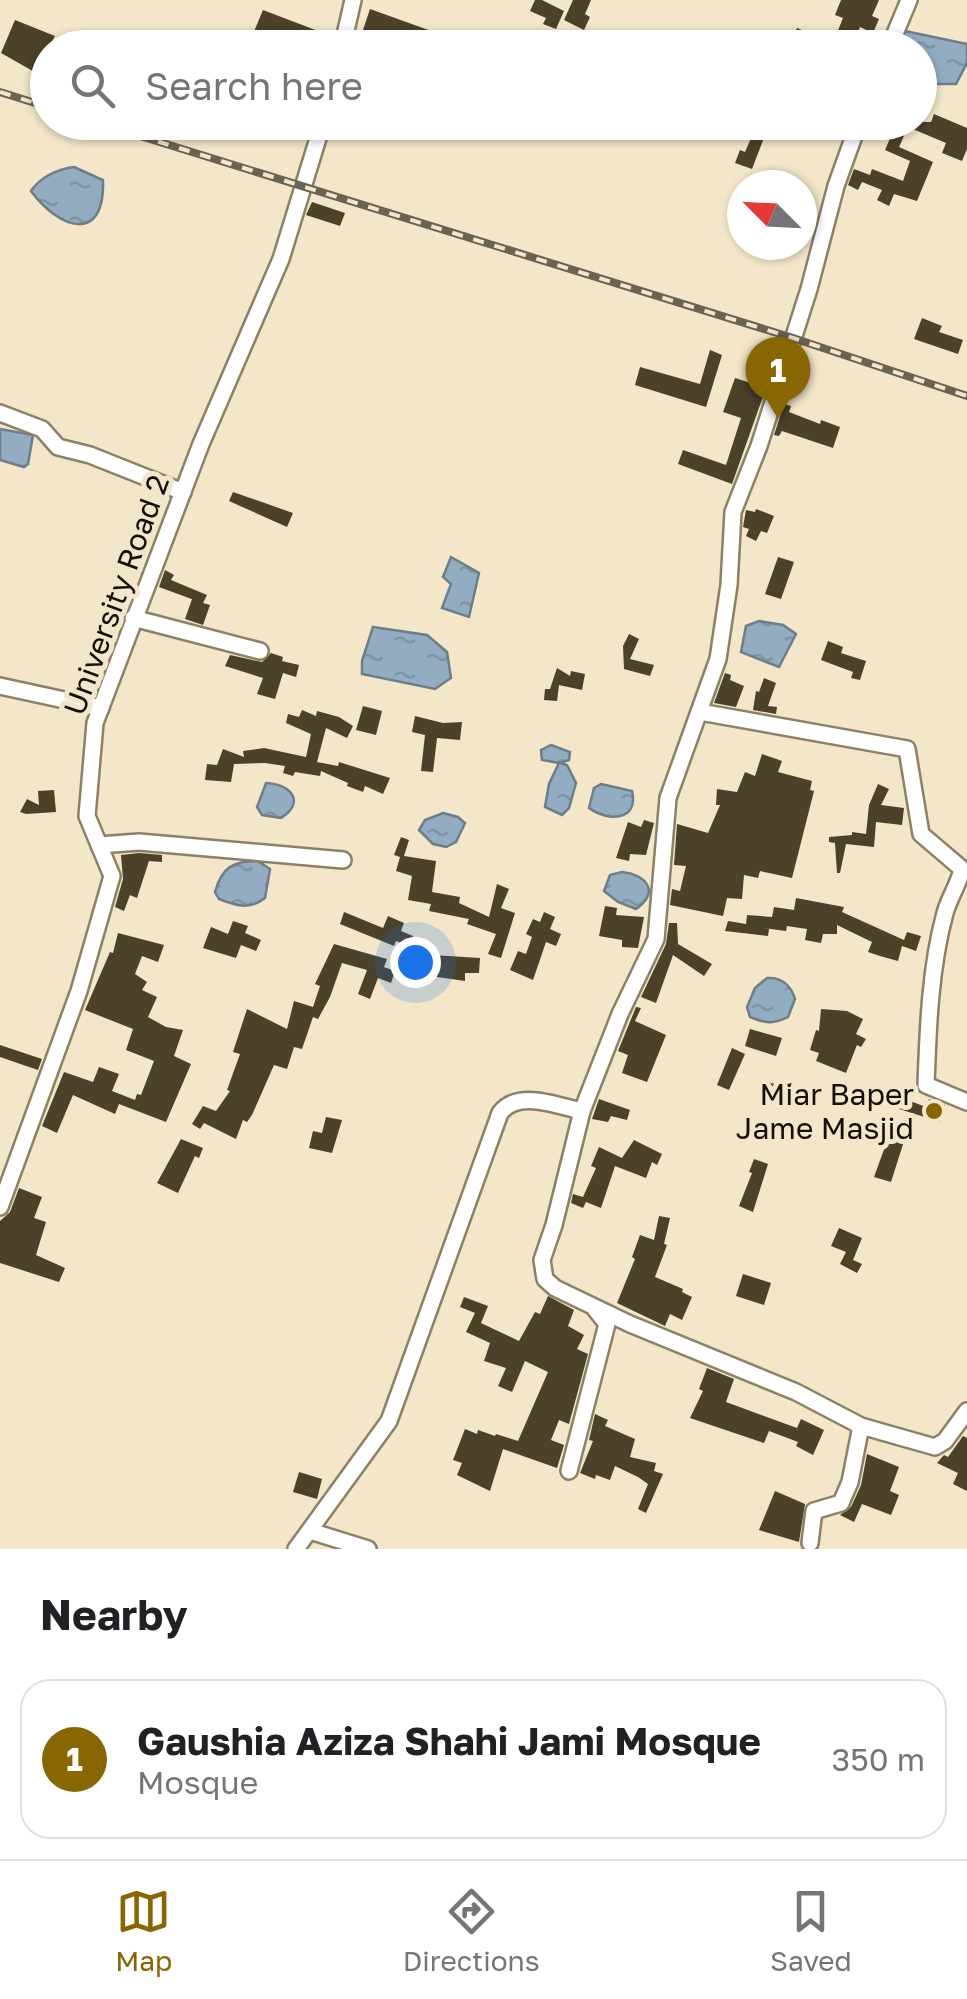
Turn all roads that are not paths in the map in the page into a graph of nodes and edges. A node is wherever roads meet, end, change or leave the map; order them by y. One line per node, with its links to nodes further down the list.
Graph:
1 (353, 0): 3 (street)
2 (908, 0): 4 (street)
3 (346, 30)
4 (897, 30)
5 (318, 140): 8 (street, University Road 2)
6 (853, 140): 13 (street)
7 (0, 413): 8 (street)
8 (182, 492): 9 (street, University Road 2)
9 (133, 618): 10 (street); 12 (street, University Road 2)
10 (260, 651)
11 (0, 686): 12 (street)
12 (101, 708): 14 (street, University Road 2)
13 (700, 712): 16 (street); 17 (street)
14 (99, 845): 15 (street); 18 (street, University Road 2)
15 (343, 860)
16 (967, 1102)
17 (582, 1111): 19 (street); 23 (street)
18 (0, 1207)
19 (593, 1306): 21 (street); 22 (street)
20 (967, 1411): 21 (street)
21 (861, 1426): 24 (street)
22 (569, 1471)
23 (310, 1530): 25 (street); 26 (street)
24 (810, 1544)
25 (296, 1549)
26 (368, 1549)

